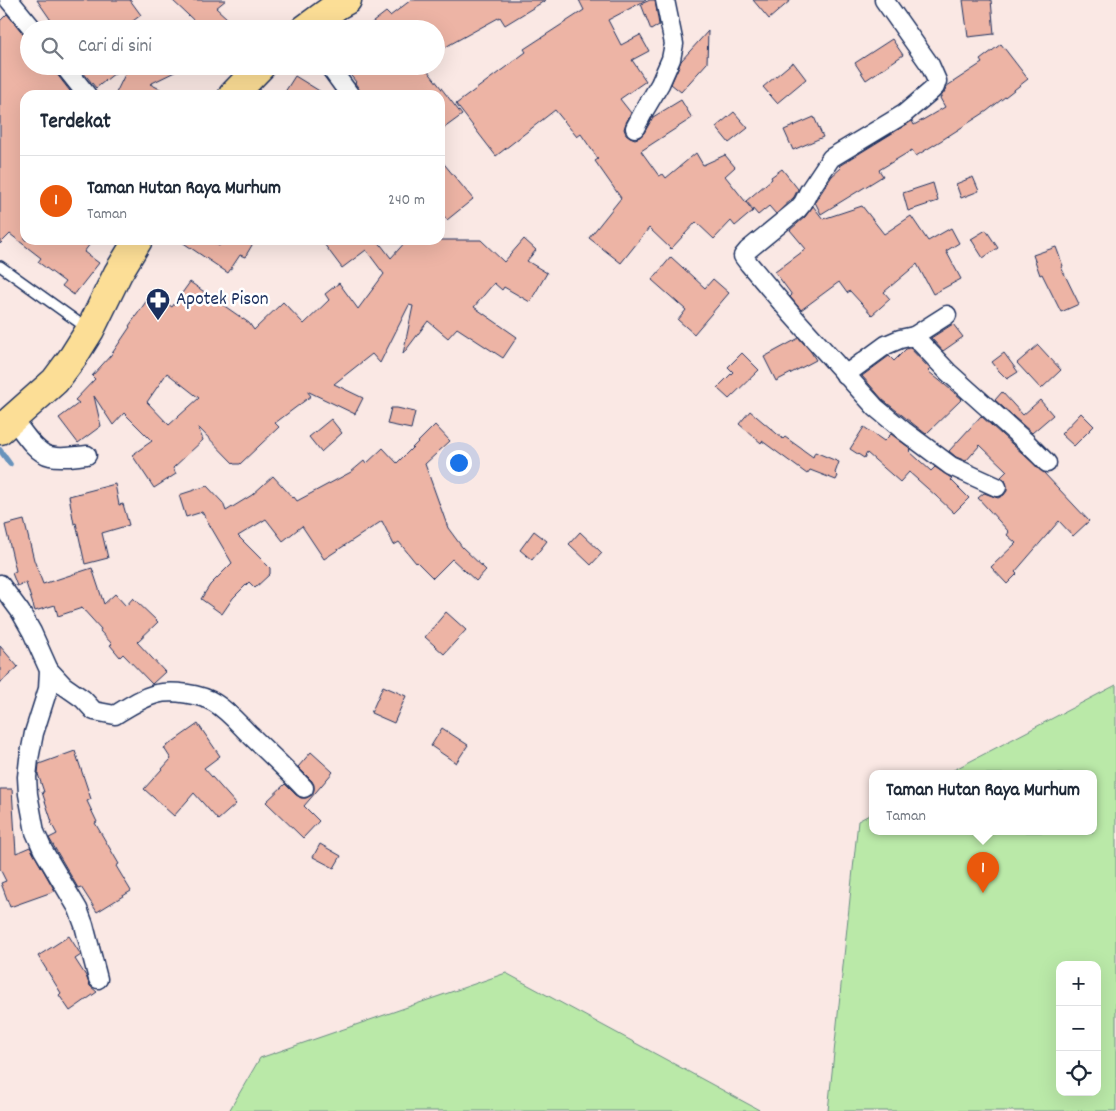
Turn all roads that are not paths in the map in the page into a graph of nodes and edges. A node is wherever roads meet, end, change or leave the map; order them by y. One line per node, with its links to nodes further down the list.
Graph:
1 (9, 0): 5 (street)
2 (664, 0): 13 (street)
3 (884, 0): 19 (street)
4 (340, 2): 6 (highway)
5 (26, 20)
6 (317, 20)
7 (71, 75): 10 (street)
8 (252, 75): 11 (highway)
9 (336, 75): 12 (street)
10 (83, 90)
11 (238, 90)
12 (346, 90)
13 (635, 128)
14 (135, 245): 17 (highway)
15 (0, 266): 17 (lane)
16 (947, 315): 18 (street)
17 (90, 330): 20 (highway)
18 (914, 336): 19 (street); 22 (street)
19 (845, 375): 23 (street)
20 (5, 426): 21 (street)
21 (87, 455)
22 (1047, 463)
23 (997, 487)
24 (0, 584): 25 (street)
25 (49, 670): 26 (street); 27 (street)
26 (304, 788)
27 (98, 979)

